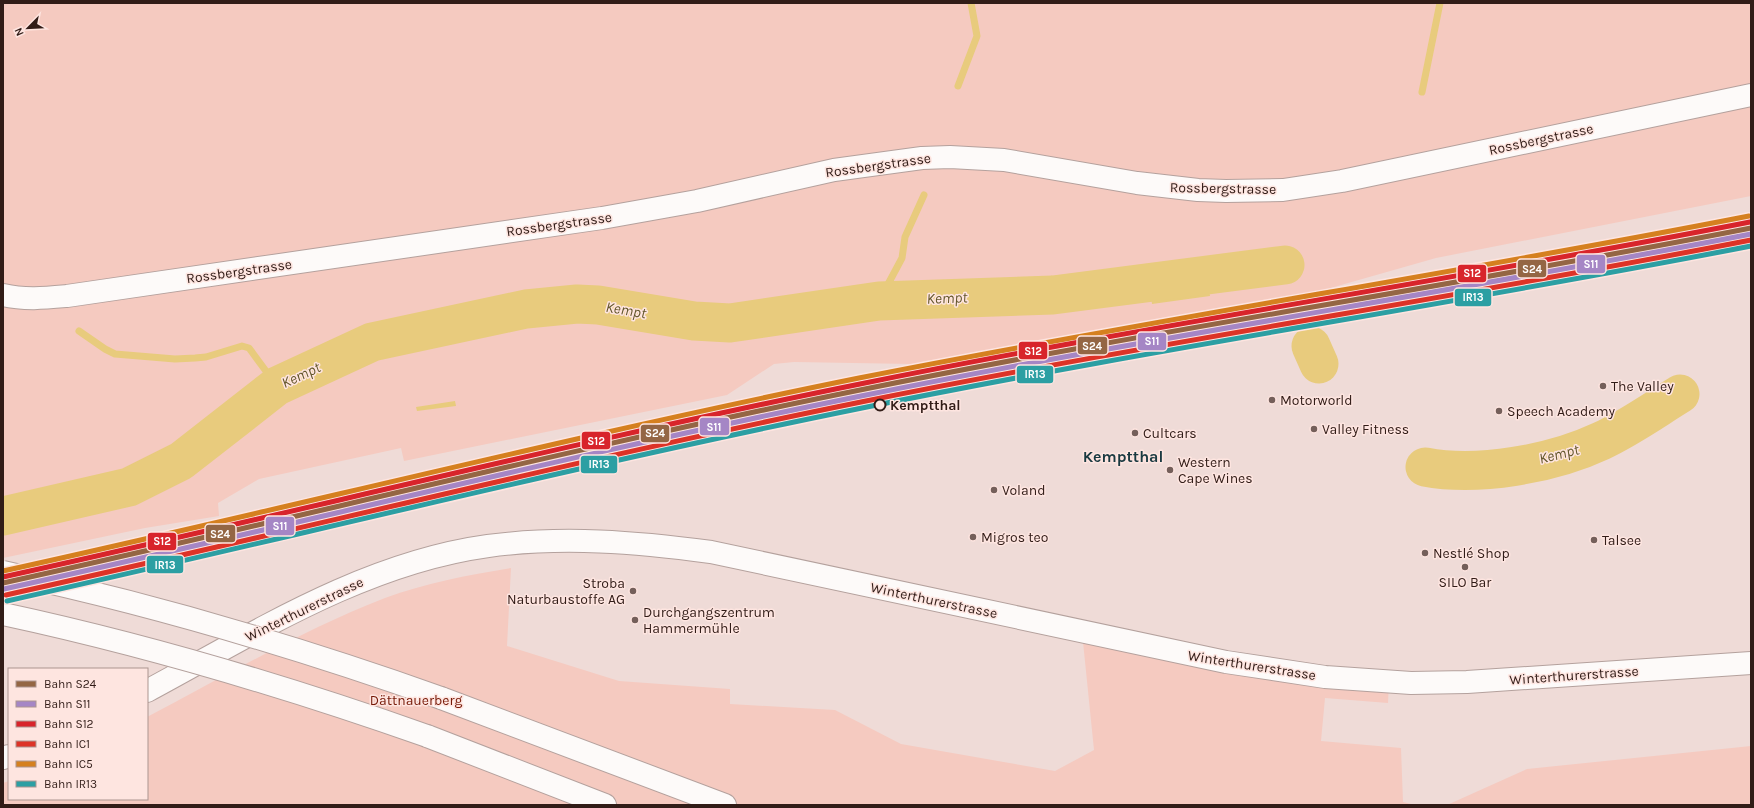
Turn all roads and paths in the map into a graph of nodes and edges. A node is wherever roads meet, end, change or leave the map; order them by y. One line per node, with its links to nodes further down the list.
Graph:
1 (1751, 96): 2 (main road, Rossbergstrasse)
2 (3, 295)
3 (3, 572): 8 (main road, bridge)
4 (3, 614): 7 (main road, bridge)
5 (1751, 663): 6 (main road, Winterthurerstrasse)
6 (148, 690)
7 (605, 805)
8 (725, 805)

